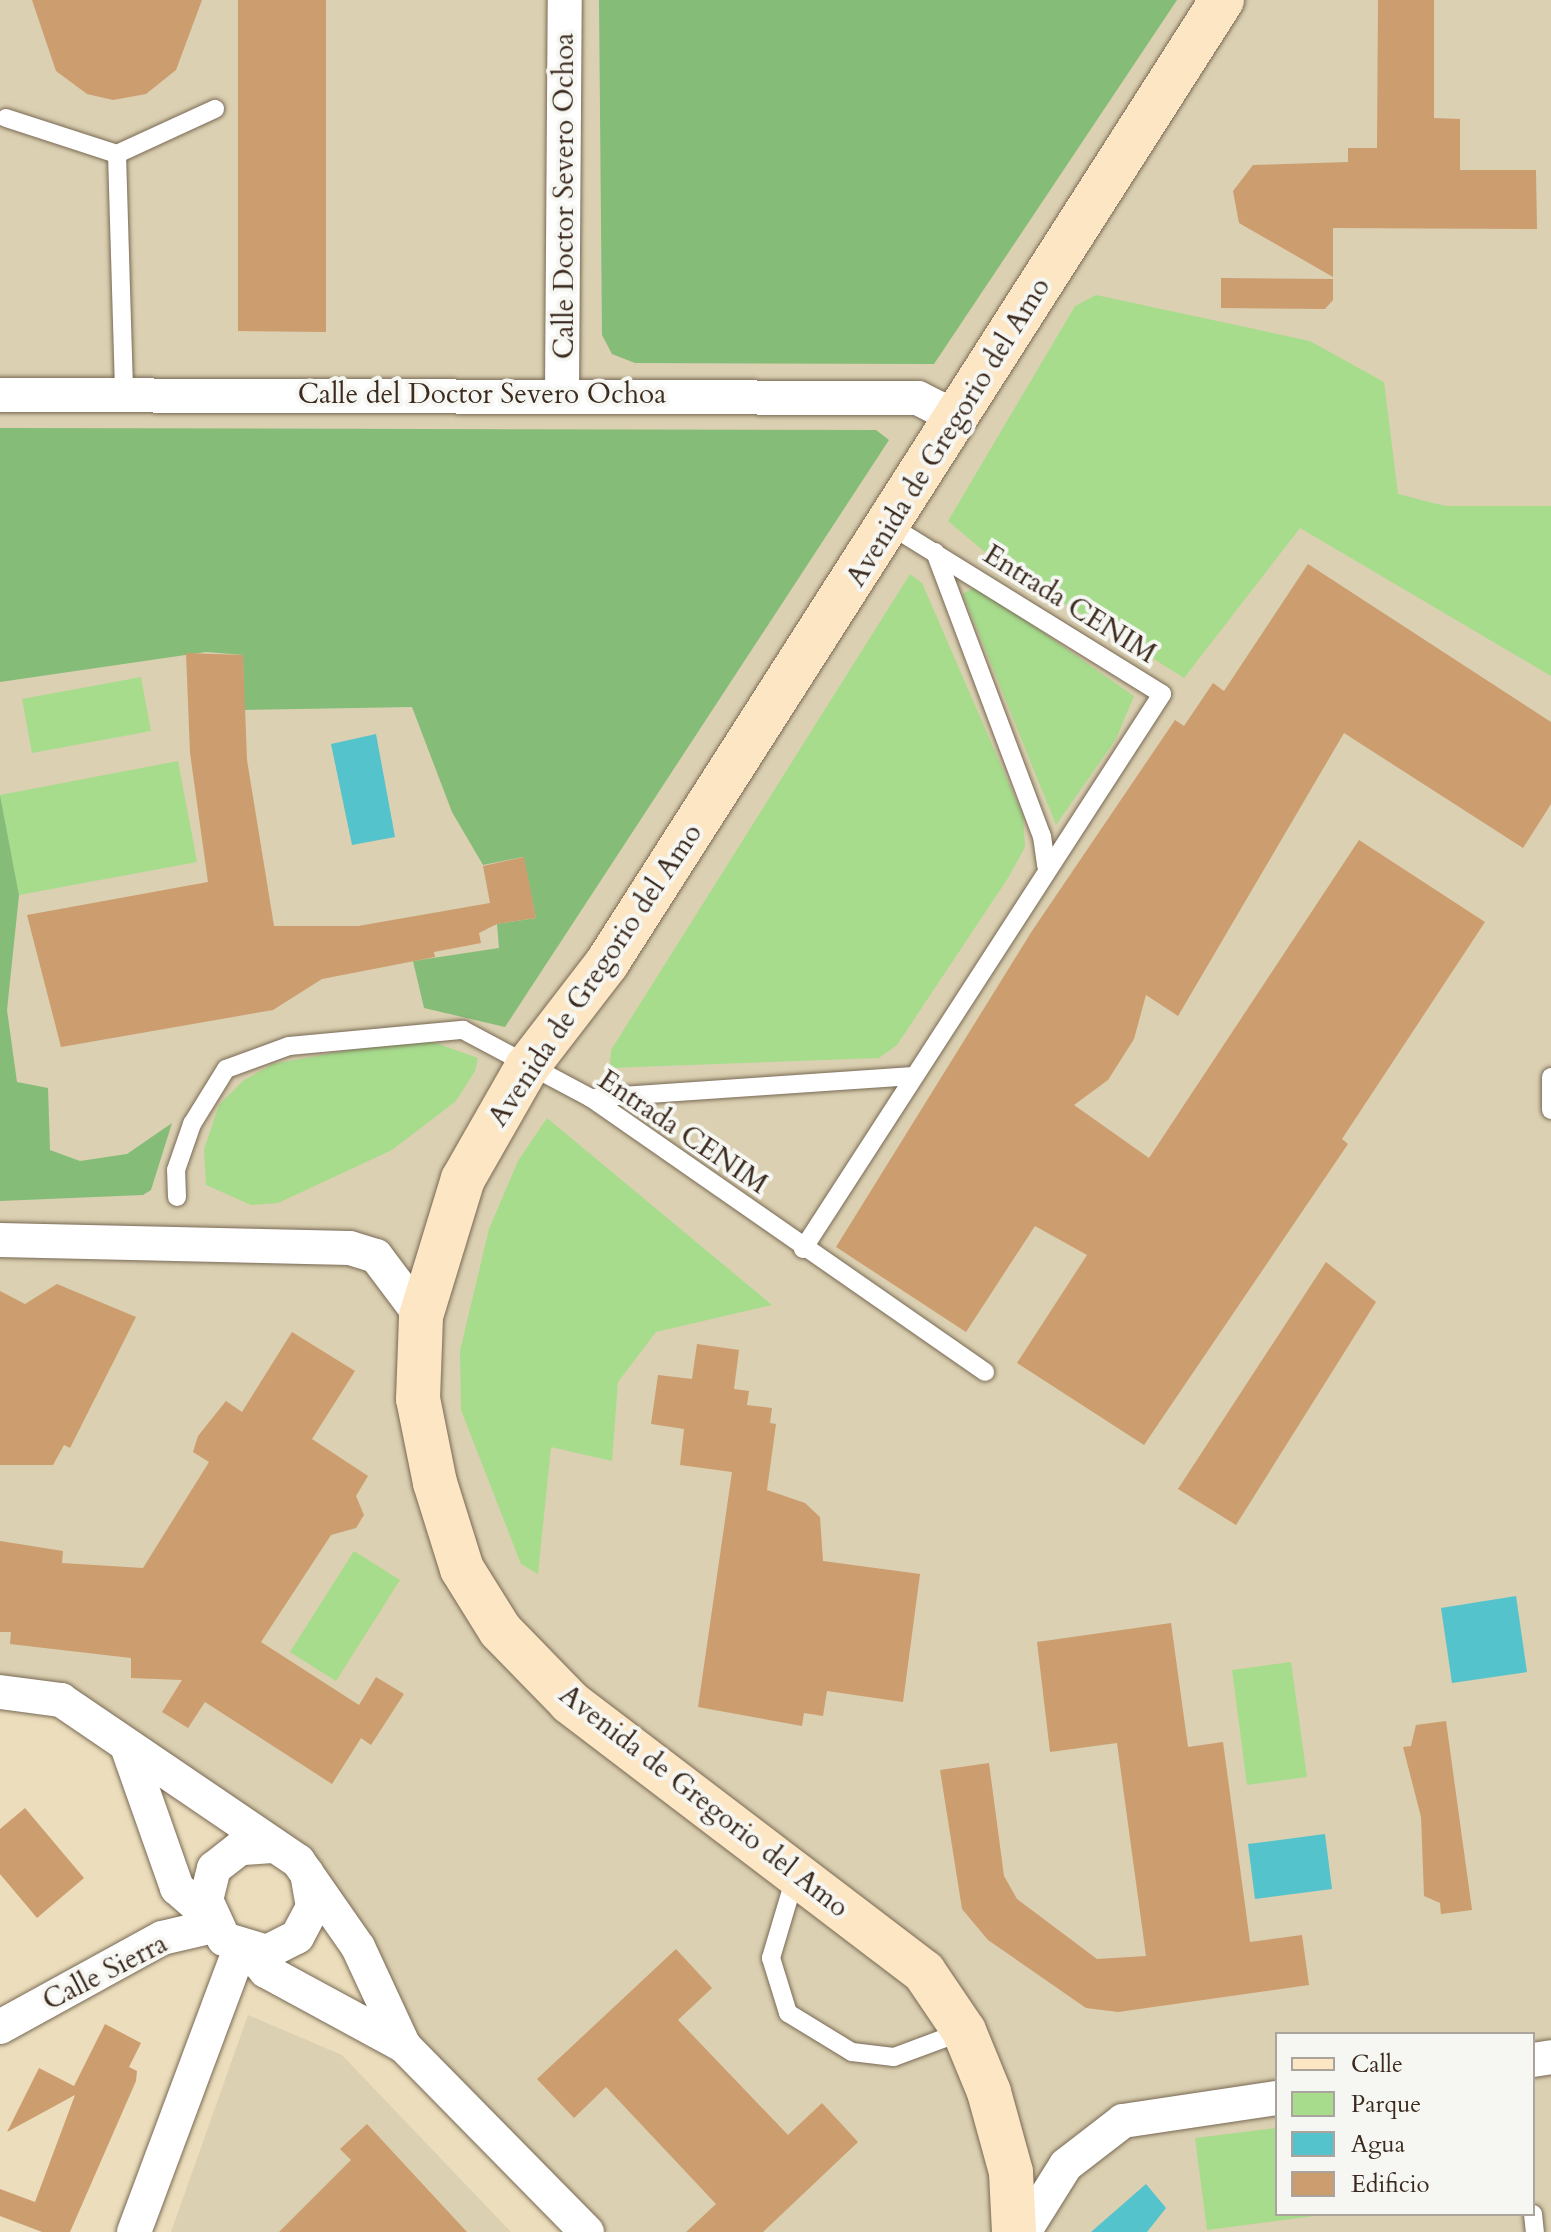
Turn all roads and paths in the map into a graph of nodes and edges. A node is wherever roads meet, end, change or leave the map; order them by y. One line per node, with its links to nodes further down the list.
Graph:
1 (565, 0): 6 (street, Calle Doctor Severo Ochoa)
2 (1222, 0): 9 (street, Avenida de Gregorio del Amo)
3 (215, 109): 5 (lane)
4 (6, 118): 5 (lane)
5 (117, 154): 7 (lane)
6 (562, 392): 7 (street, Calle del Doctor Severo Ochoa); 9 (street, Calle del Doctor Severo Ochoa)
7 (124, 394): 8 (street, Calle del Doctor Severo Ochoa)
8 (0, 395)
9 (951, 428): 10 (street, Avenida de Gregorio del Amo)
10 (889, 525): 11 (lane, Entrada CENIM); 13 (street, Avenida de Gregorio del Amo)
11 (935, 552): 12 (lane, Entrada CENIM); 12 (lane, Entrada CENIM)
12 (1046, 866): 14 (lane, Entrada CENIM)
13 (527, 1067): 16 (lane, Entrada CENIM); 18 (lane, Entrada CENIM); 21 (street, Avenida de Gregorio del Amo)
14 (911, 1076): 16 (lane); 20 (lane, Entrada CENIM)
15 (1551, 1077): 17 (lane)
16 (591, 1098): 20 (lane, Entrada CENIM)
17 (1551, 1110)
18 (177, 1197)
19 (0, 1240): 21 (street)
20 (803, 1249): 22 (lane, Entrada CENIM)
21 (421, 1316): 26 (street, Avenida de Gregorio del Amo)
22 (985, 1372)
23 (0, 1692): 24 (street)
24 (127, 1746): 25 (street); 28 (street)
25 (272, 1846): 27 (street); 28 (street)
26 (797, 1872): 31 (street, Avenida de Gregorio del Amo); 31 (lane)
27 (307, 1873): 29 (street); 32 (street)
28 (211, 1921): 29 (street); 30 (street, Calle Sierra)
29 (245, 1950): 32 (street); 35 (street)
30 (0, 2027)
31 (964, 2031): 36 (street, Avenida de Gregorio del Amo)
32 (404, 2046): 34 (street)
33 (1275, 2098): 37 (street)
34 (570, 2226)
35 (134, 2232)
36 (1014, 2232)
37 (1024, 2232)

